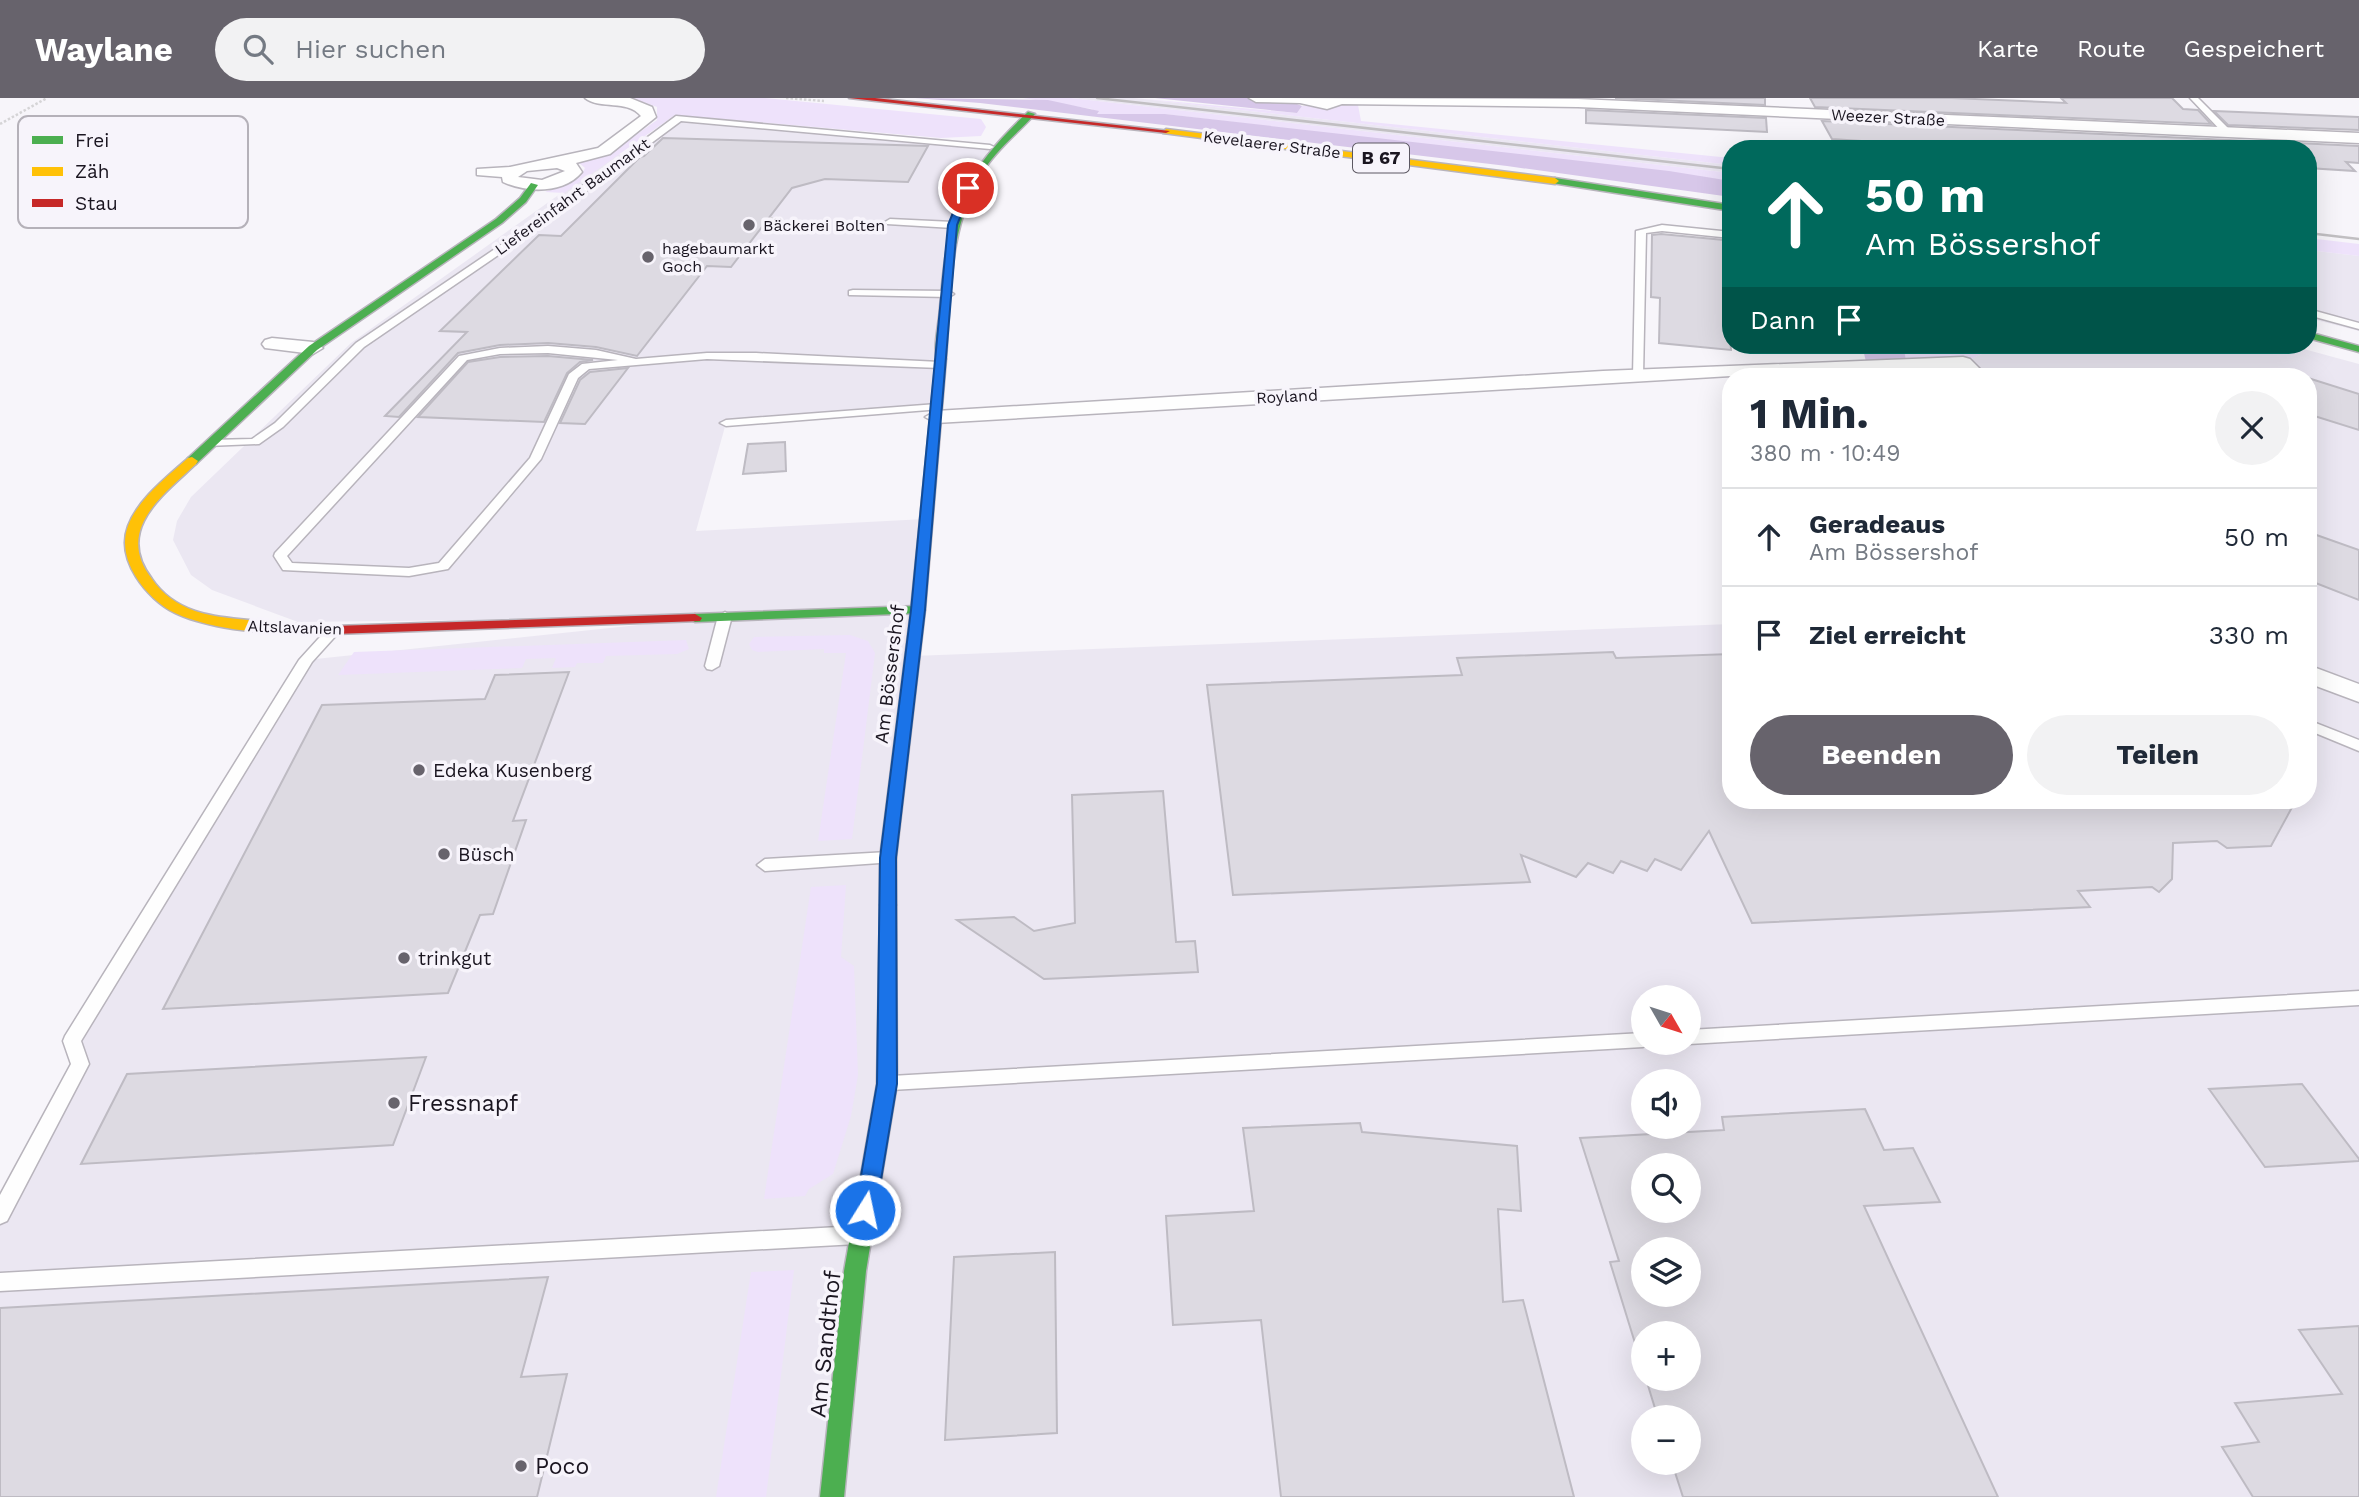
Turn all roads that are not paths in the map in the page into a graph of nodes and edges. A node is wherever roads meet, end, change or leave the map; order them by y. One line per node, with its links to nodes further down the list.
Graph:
1 (592, 98): 13 (street)
2 (853, 98): 8 (street, Kevelaerer Straße / B 67)
3 (1256, 98): 5 (street, Weezer Straße)
4 (2194, 98): 9 (lane)
5 (1304, 99): 6 (street, Weezer Straße)
6 (1339, 99): 7 (street, Weezer Straße)
7 (1577, 100): 9 (street, Weezer Straße)
8 (1031, 114): 12 (street, Am Bössershof); 17 (street, Kevelaerer Straße / B 67)
9 (2227, 132): 10 (street); 11 (street, Weezer Straße)
10 (2234, 140)
11 (2355, 145)
12 (990, 147): 19 (street, Am Bössershof); 37 (lane, Liefereinfahrt Baumarkt)
13 (557, 163): 15 (street); 16 (street)
14 (483, 172): 15 (street)
15 (512, 172): 16 (street)
16 (534, 185): 27 (street, Altslavanien)
17 (1722, 206)
18 (890, 222): 19 (lane)
19 (953, 225): 22 (street, Am Bössershof)
20 (1722, 233): 34 (lane)
21 (853, 293): 22 (lane)
22 (949, 294): 30 (street, Am Bössershof)
23 (2317, 314): 24 (lane)
24 (2359, 326)
25 (2317, 337): 28 (street)
26 (272, 344): 27 (street)
27 (313, 348): 37 (street, Altslavanien)
28 (2359, 349)
29 (632, 361): 29 (lane); 30 (lane)
30 (940, 365): 35 (street, Am Bössershof)
31 (1837, 368): 32 (street, Royland)
32 (1968, 368)
33 (1722, 373): 34 (street, Royland)
34 (1638, 376): 35 (street, Royland)
35 (936, 412): 36 (lane); 38 (street, Am Bössershof)
36 (726, 423)
37 (211, 444): 40 (street, Altslavanien)
38 (918, 610): 39 (street, Altslavanien); 46 (street, Am Bössershof)
39 (725, 616): 40 (street, Altslavanien); 41 (lane)
40 (334, 630): 53 (lane)
41 (712, 666)
42 (2317, 677): 43 (street)
43 (2359, 694)
44 (2317, 728): 45 (lane)
45 (2359, 746)
46 (888, 858): 47 (lane); 48 (street, Am Bössershof)
47 (765, 865)
48 (886, 946): 52 (street, Am Sandthof)
49 (2359, 998): 50 (lane)
50 (1701, 1036)
51 (1631, 1041): 52 (lane)
52 (887, 1084): 54 (street, Am Sandthof)
53 (0, 1215)
54 (861, 1235): 55 (lane); 56 (street, Am Sandthof)
55 (0, 1282)
56 (832, 1497)

